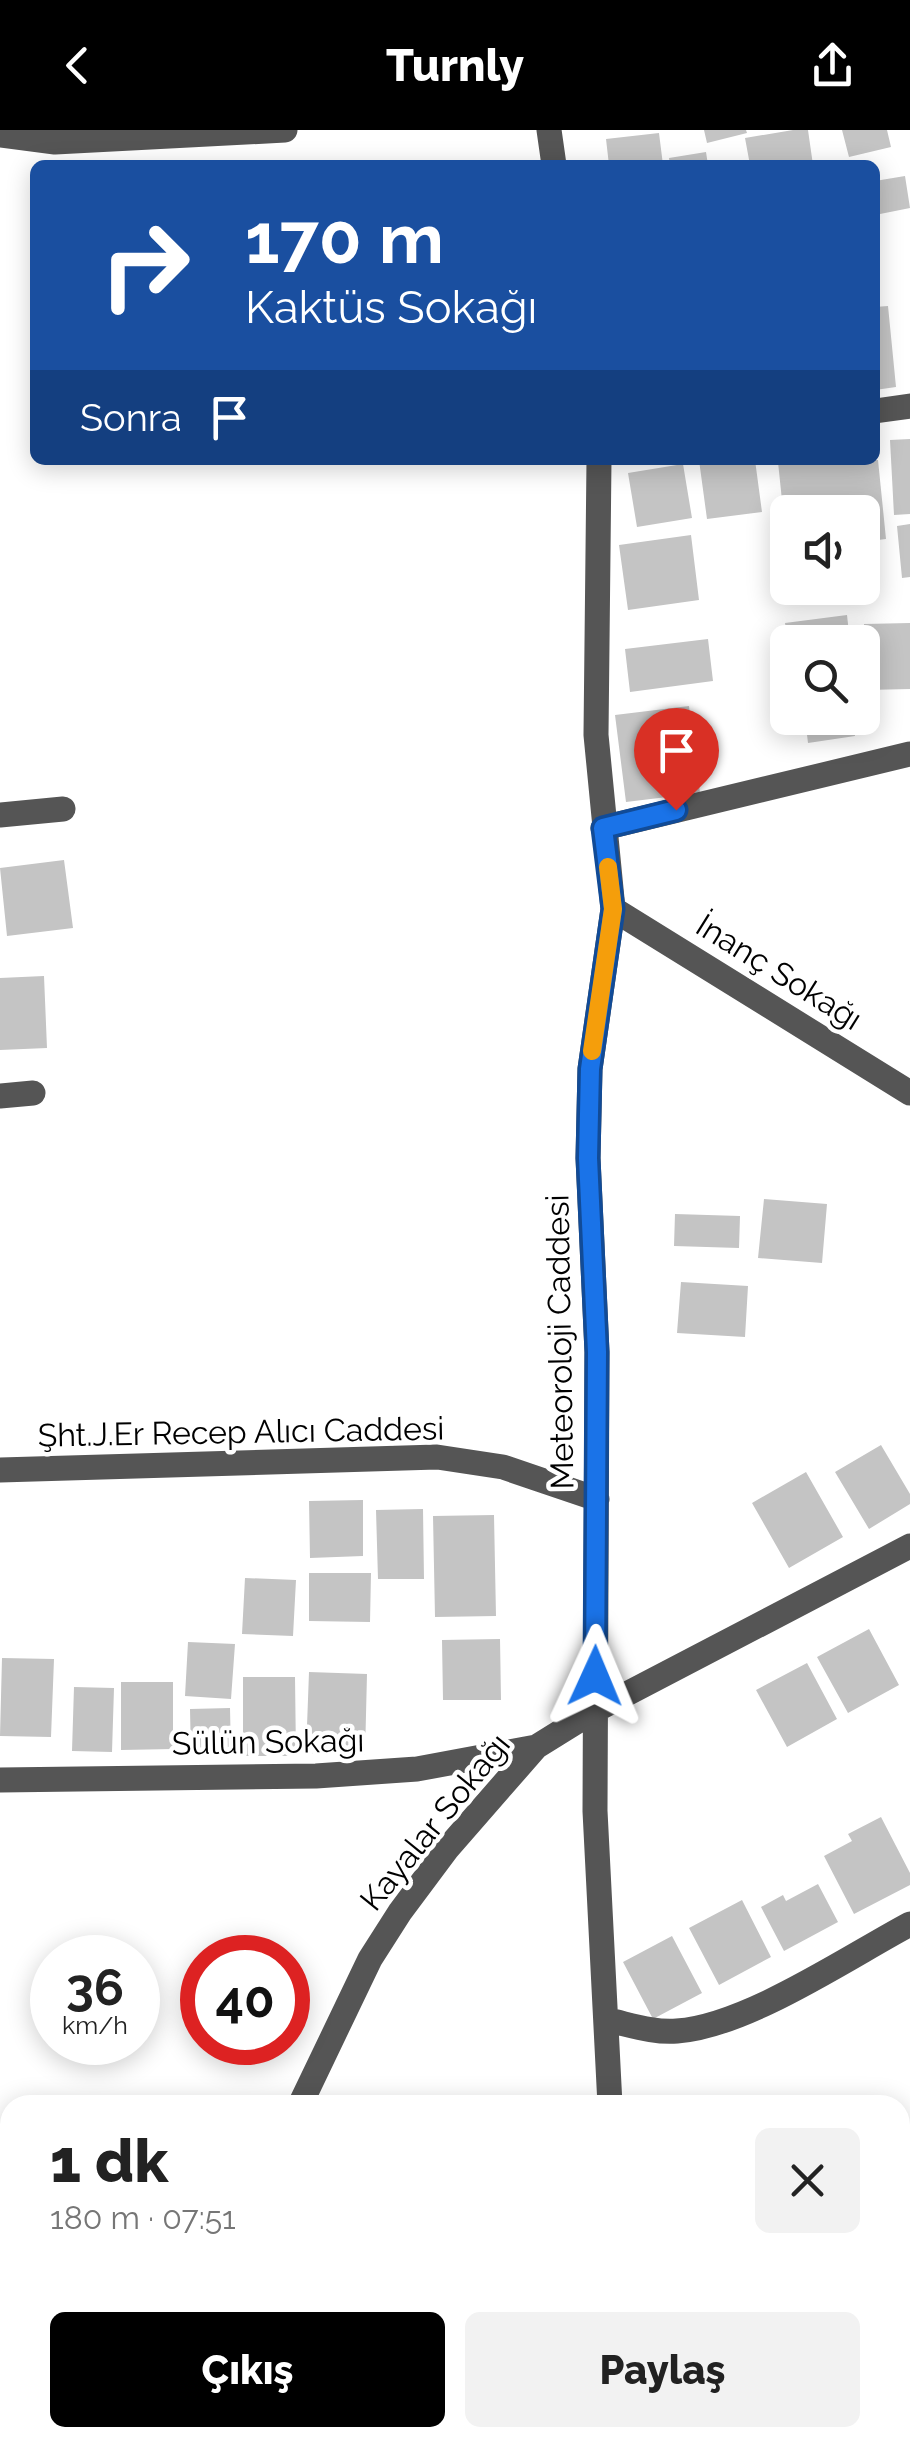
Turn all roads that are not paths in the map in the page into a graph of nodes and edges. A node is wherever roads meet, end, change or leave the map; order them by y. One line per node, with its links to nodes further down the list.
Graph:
1 (285, 130): 3 (street)
2 (549, 130): 4 (street)
3 (0, 136)
4 (553, 160)
5 (910, 406): 6 (street)
6 (880, 410)
7 (599, 465): 11 (street, Meteoroloji Caddesi)
8 (910, 754): 11 (street)
9 (63, 809): 10 (street)
10 (0, 816)
11 (603, 828): 12 (street, Meteoroloji Caddesi)
12 (613, 909): 14 (street, İnanç Sokağı); 17 (street, Meteoroloji Caddesi)
13 (33, 1093): 15 (street)
14 (910, 1093)
15 (0, 1096)
16 (0, 1470): 17 (street, Şht.J.Er Recep Alıcı Caddesi)
17 (596, 1499): 19 (street, Meteoroloji Caddesi)
18 (910, 1546): 19 (street, Kayalar Sokağı)
19 (594, 1711): 20 (street, Kayalar Sokağı); 23 (street, Meteoroloji Caddesi)
20 (536, 1748): 21 (street, Sülün Sokağı); 24 (street, Kayalar Sokağı)
21 (0, 1780)
22 (910, 1924): 23 (street)
23 (608, 2020): 25 (street, Meteoroloji Caddesi)
24 (305, 2095)
25 (610, 2095)

